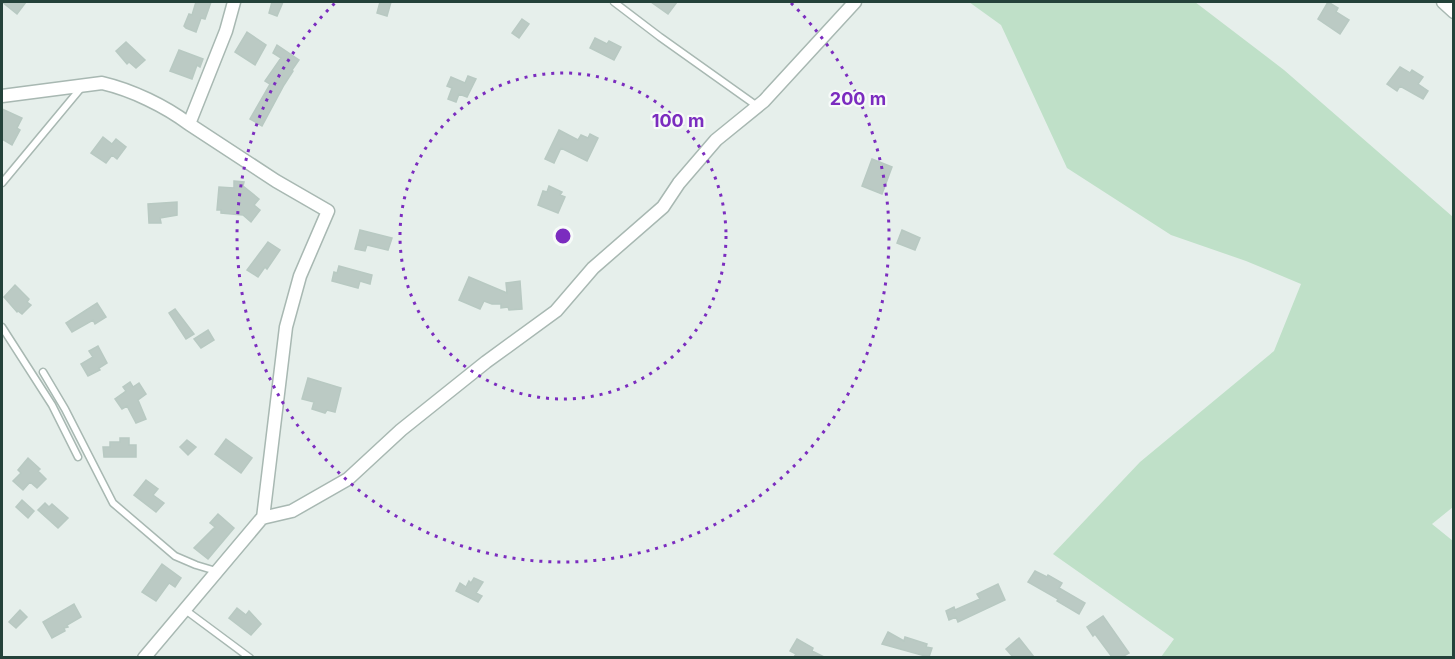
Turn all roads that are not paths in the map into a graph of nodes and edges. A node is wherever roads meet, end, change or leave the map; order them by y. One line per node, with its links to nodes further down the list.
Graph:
1 (234, 2): 9 (street)
2 (614, 2): 8 (lane)
3 (855, 2): 8 (street)
4 (1443, 2): 5 (street)
5 (1454, 12)
6 (83, 85): 7 (street); 9 (street); 10 (lane)
7 (2, 96)
8 (757, 106): 14 (street)
9 (189, 124): 14 (street)
10 (2, 183)
11 (2, 327): 13 (lane)
12 (43, 372): 15 (lane)
13 (78, 457)
14 (264, 518): 15 (street)
15 (216, 570): 16 (street)
16 (183, 609): 17 (street); 18 (lane)
17 (144, 657)
18 (250, 657)

